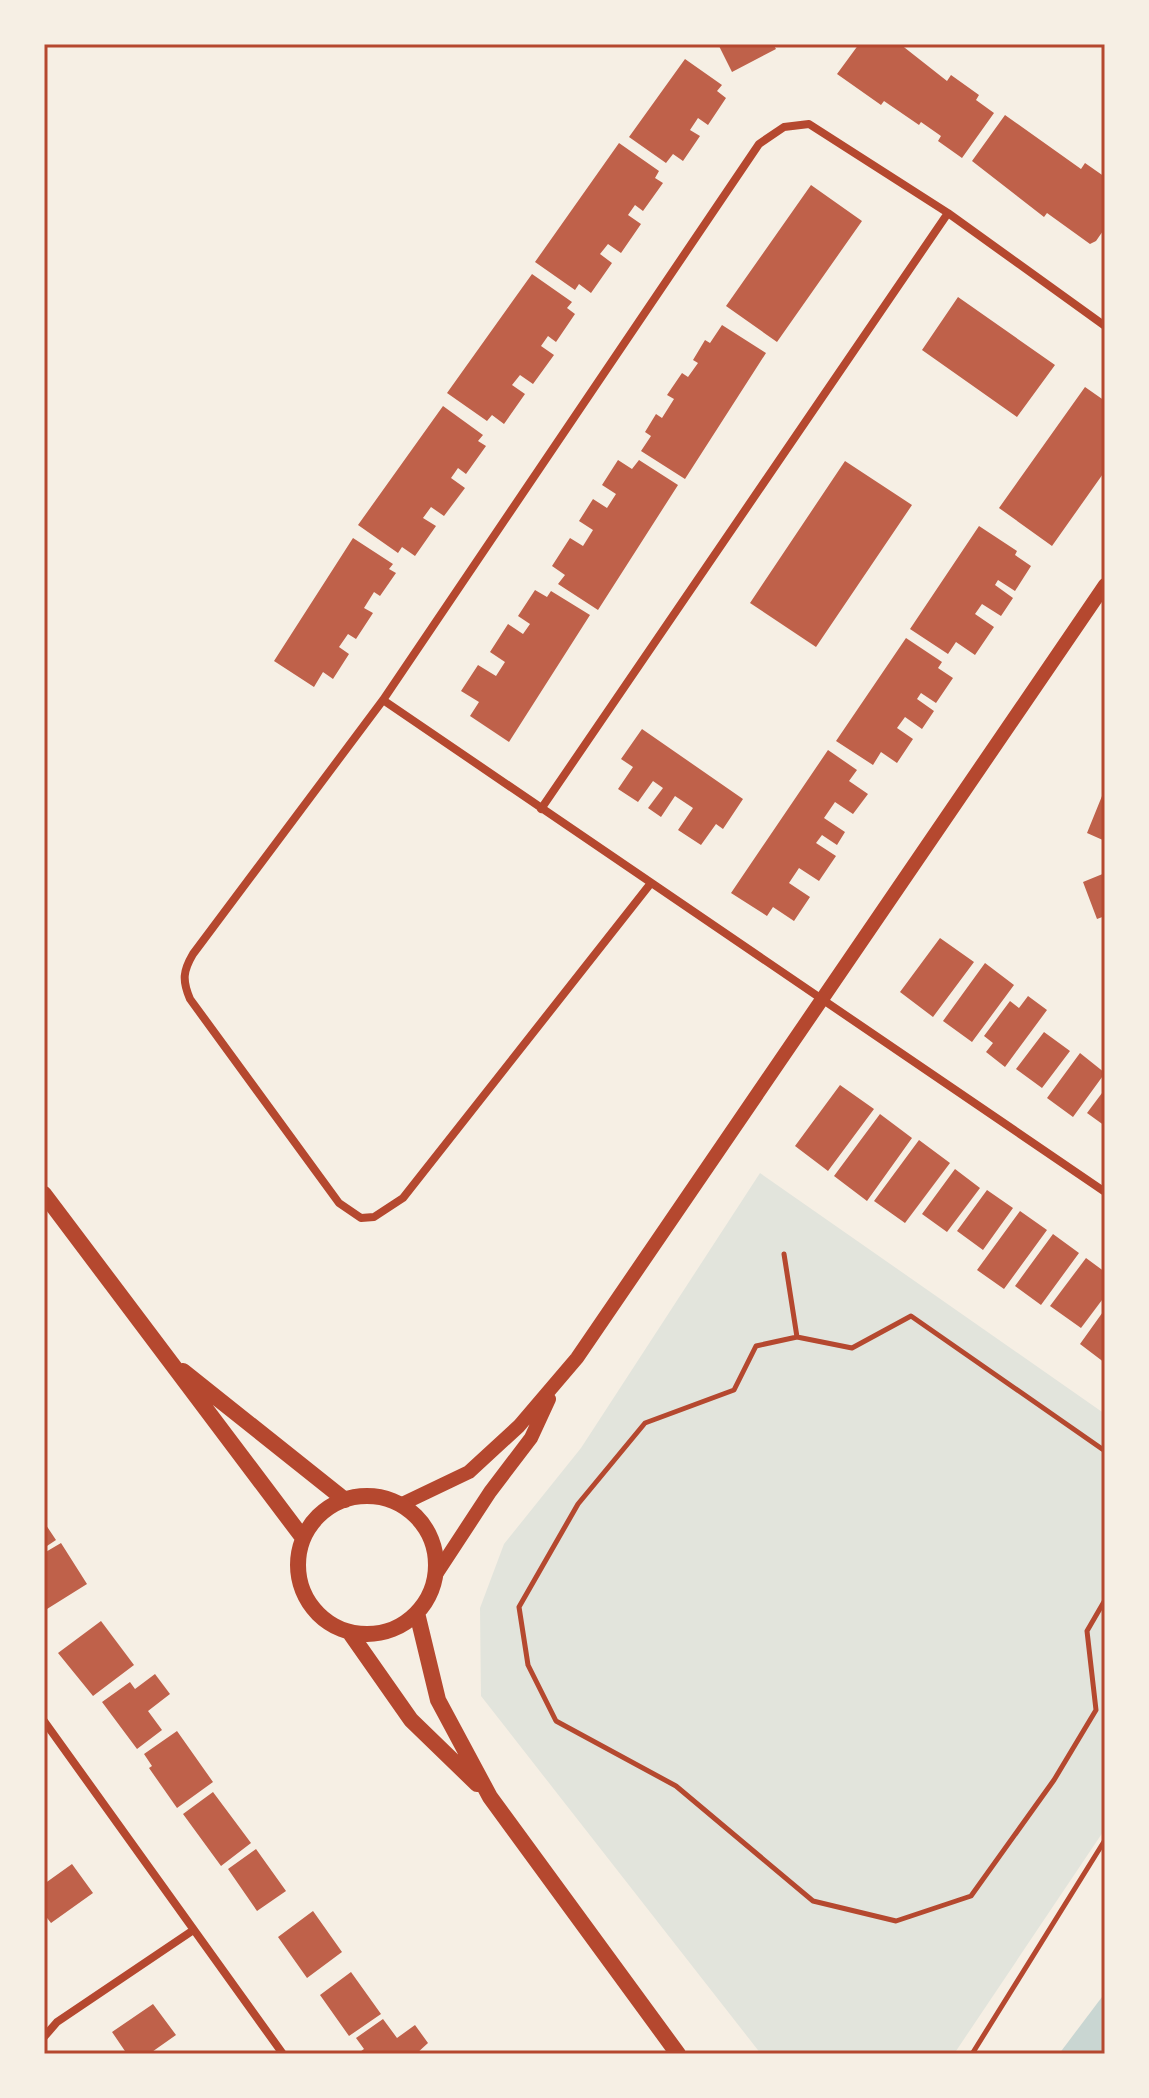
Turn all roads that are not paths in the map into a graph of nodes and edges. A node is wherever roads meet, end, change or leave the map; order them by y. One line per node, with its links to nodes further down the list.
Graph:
1 (948, 213): 2 (street); 4 (street); 5 (street)
2 (1105, 326)
3 (1105, 585): 7 (street)
4 (383, 700): 5 (street); 6 (street)
5 (541, 809): 6 (street)
6 (651, 883): 7 (street)
7 (824, 1000): 8 (street); 11 (street)
8 (1105, 1192)
9 (44, 1194): 10 (main road)
10 (163, 1355): 12 (main road); 14 (main road)
11 (556, 1384): 13 (street); 15 (street)
12 (345, 1500): 13 (main road); 14 (main road)
13 (400, 1505): 15 (main road)
14 (303, 1538): 17 (main road)
15 (435, 1576): 16 (main road)
16 (417, 1613): 17 (main road); 19 (main road)
17 (350, 1633): 19 (main road)
18 (44, 1721): 20 (street)
19 (490, 1797): 23 (main road)
20 (192, 1931): 21 (street); 22 (street)
21 (44, 2037)
22 (283, 2054)
23 (678, 2054)

